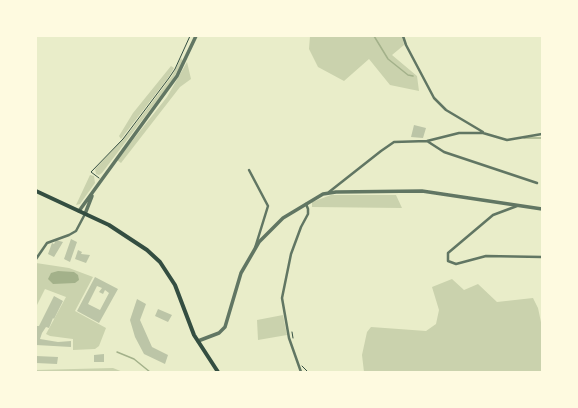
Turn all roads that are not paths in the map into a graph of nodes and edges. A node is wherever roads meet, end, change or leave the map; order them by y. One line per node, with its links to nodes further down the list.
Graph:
1 (196, 36): 10 (street)
2 (403, 36): 3 (street)
3 (483, 132): 4 (street); 5 (street)
4 (542, 134)
5 (427, 141): 7 (street); 9 (street)
6 (248, 170): 16 (street)
7 (537, 183)
8 (36, 190): 14 (main road)
9 (329, 192): 11 (street); 12 (street)
10 (93, 193): 14 (street); 15 (street)
11 (305, 203): 17 (street); 23 (street)
12 (518, 205): 13 (street); 19 (street)
13 (542, 209)
14 (79, 211): 15 (main road)
15 (85, 214): 20 (street); 21 (main road)
16 (258, 234): 17 (street); 18 (street)
17 (263, 238): 18 (street)
18 (255, 248): 21 (street)
19 (542, 257)
20 (36, 259)
21 (198, 341): 22 (main road)
22 (218, 372)
23 (301, 372)

